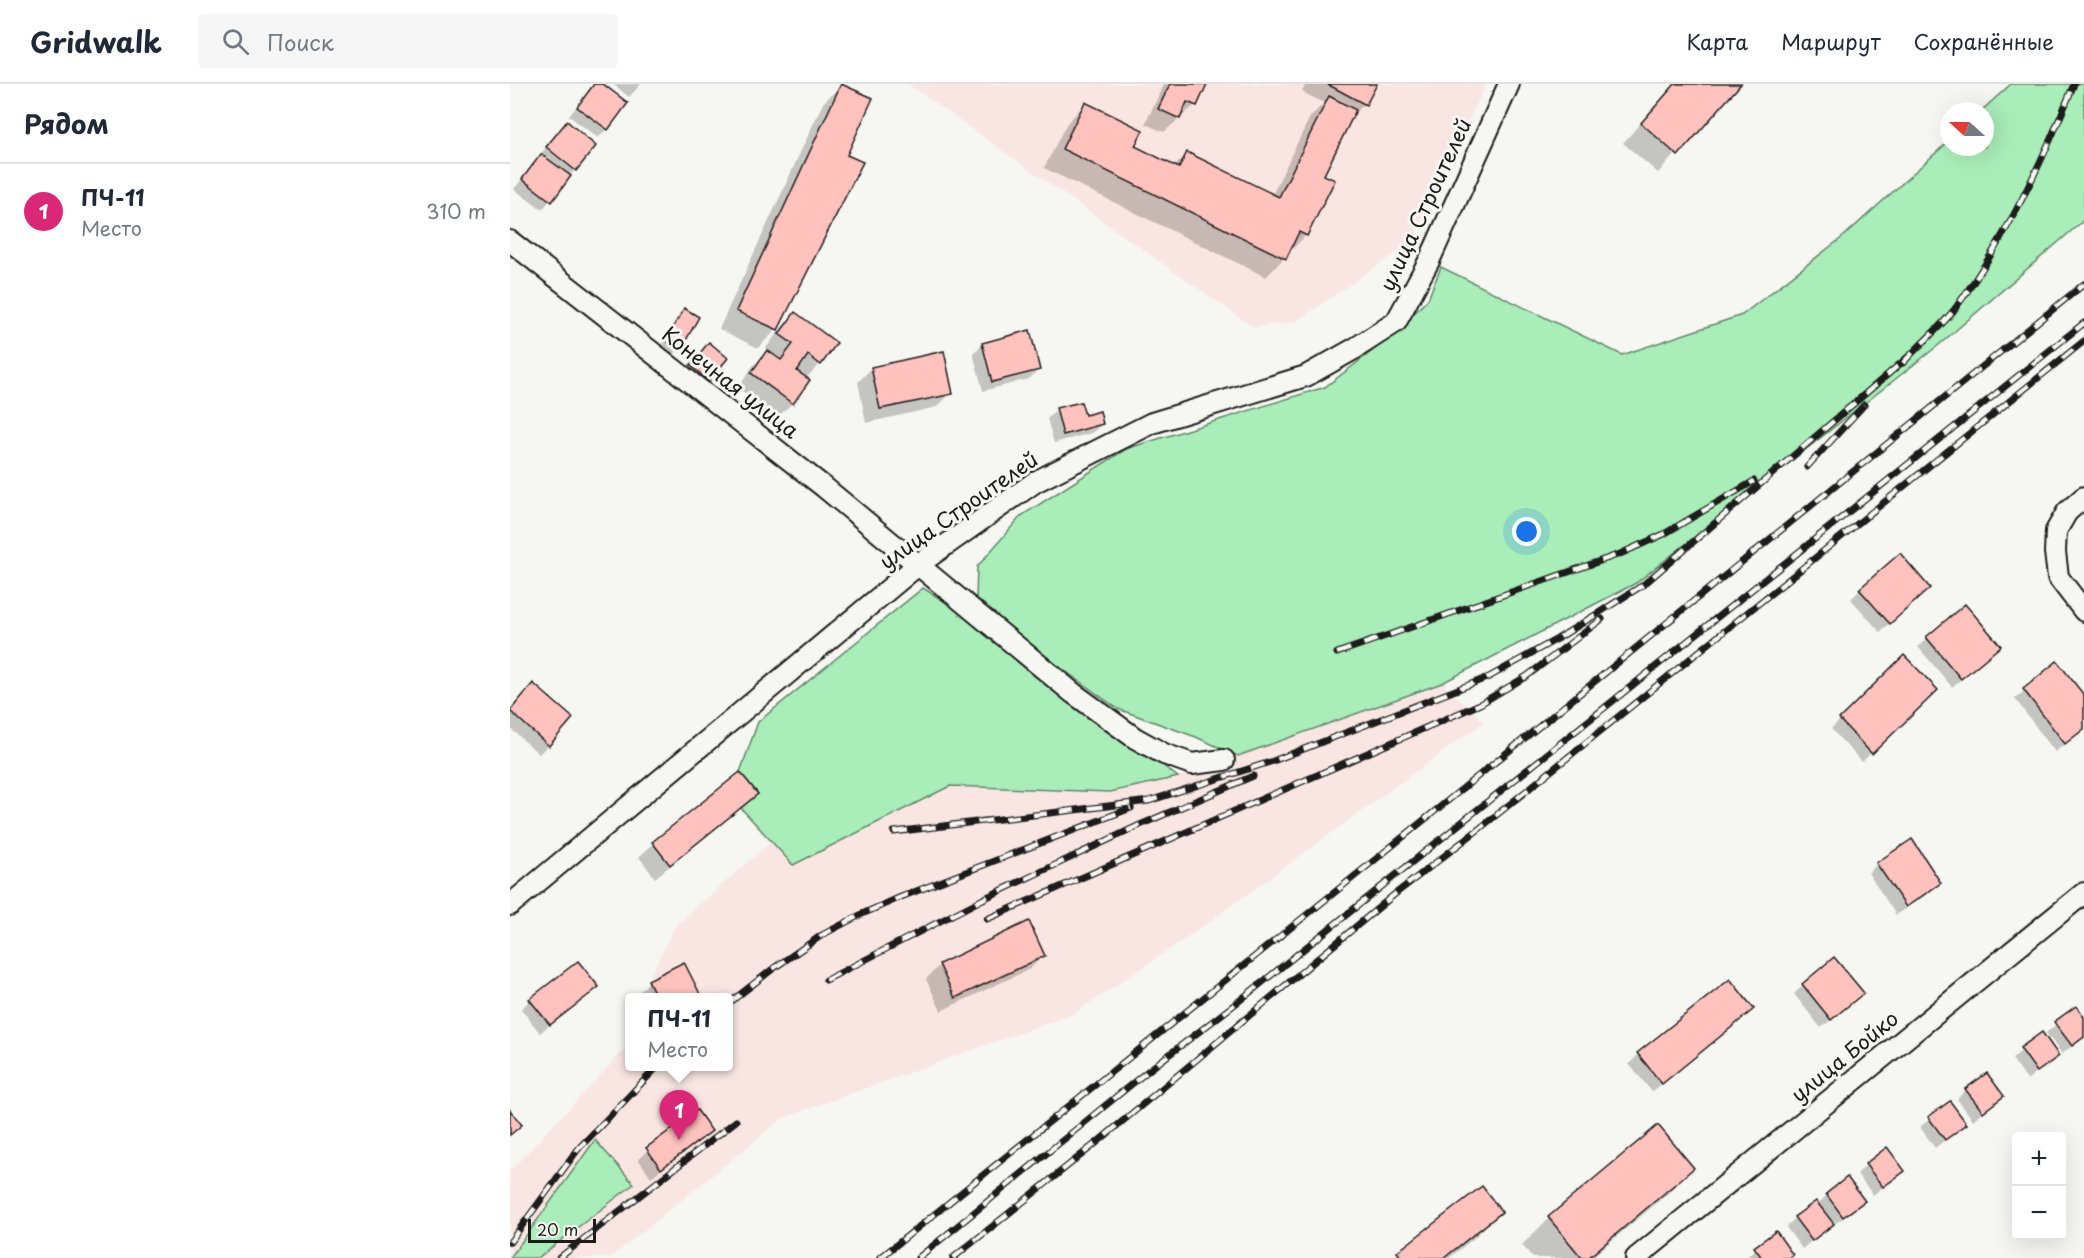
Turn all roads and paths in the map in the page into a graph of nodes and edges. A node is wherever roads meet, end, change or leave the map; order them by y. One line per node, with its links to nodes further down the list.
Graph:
1 (1509, 84): 4 (street, улица Строителей)
2 (510, 241): 4 (street, Конечная улица)
3 (2084, 497): 5 (street)
4 (919, 564): 6 (street, Конечная улица); 8 (street, улица Строителей)
5 (2084, 611)
6 (1224, 760)
7 (2084, 893): 9 (street, улица Бойко)
8 (510, 905)
9 (1636, 1258)

